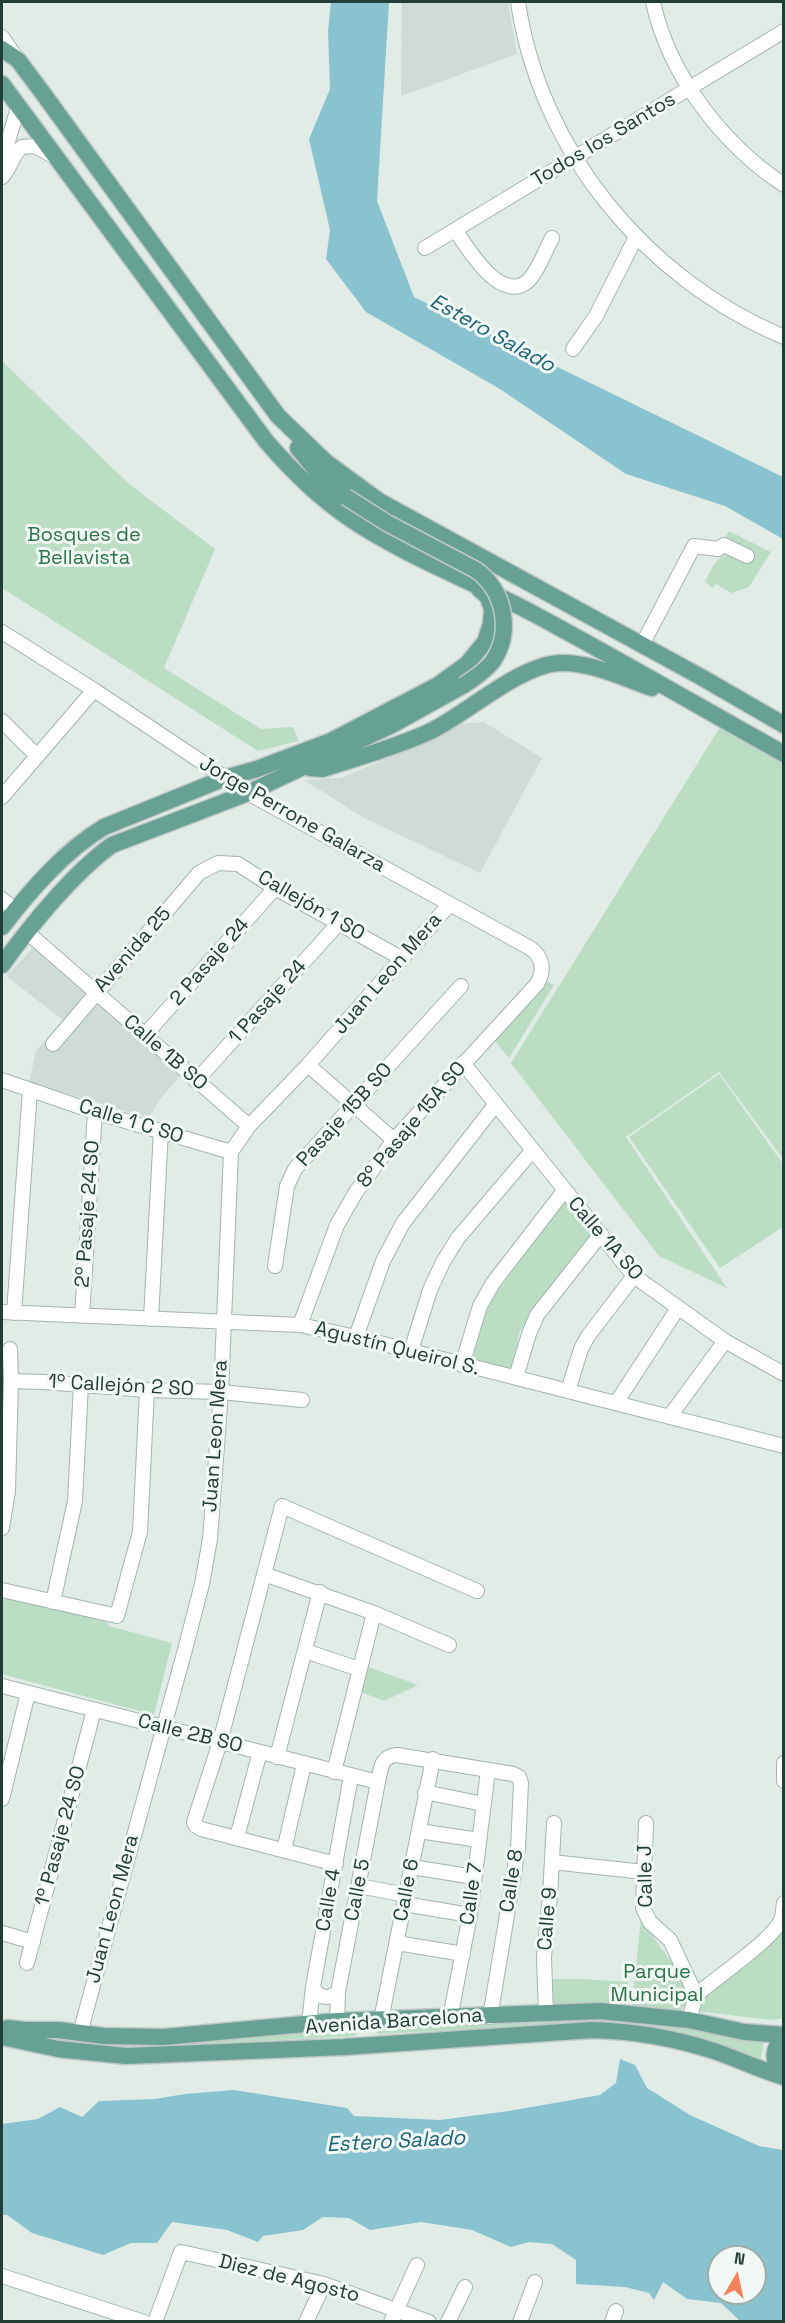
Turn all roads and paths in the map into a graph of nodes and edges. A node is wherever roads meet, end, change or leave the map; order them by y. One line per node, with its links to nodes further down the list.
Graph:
1 (518, 2): 11 (street)
2 (653, 2): 8 (street)
3 (783, 31): 8 (street, Todos los Santos)
4 (2, 37): 6 (street)
5 (2, 49): 6 (main road)
6 (18, 60): 21 (main road)
7 (2, 84): 9 (main road)
8 (690, 88): 11 (street, Todos los Santos); 14 (street)
9 (18, 108): 10 (main road); 12 (street)
10 (55, 157): 13 (street); 23 (main road)
11 (575, 158): 15 (street, Todos los Santos); 16 (street)
12 (2, 160)
13 (2, 177)
14 (783, 185)
15 (456, 231): 17 (street); 18 (street, Todos los Santos)
16 (636, 237): 19 (street); 20 (street)
17 (552, 238)
18 (425, 248)
19 (783, 337)
20 (573, 349)
21 (278, 416): 25 (main road); 32 (main road, bridge)
22 (747, 556): 25 (street)
23 (471, 584): 27 (main road); 33 (main road)
24 (2, 632): 26 (street, Jorge Perrone Galarza)
25 (642, 645): 29 (main road)
26 (94, 690): 31 (street); 33 (street, Jorge Perrone Galarza)
27 (693, 702): 30 (main road); 32 (main road)
28 (2, 721): 31 (street)
29 (783, 725)
30 (783, 754)
31 (36, 755): 35 (street)
32 (300, 768): 34 (main road)
33 (225, 778): 34 (street, Jorge Perrone Galarza); 40 (main road)
34 (248, 793): 39 (street, Jorge Perrone Galarza); 43 (main road)
35 (2, 797)
36 (219, 863): 37 (street, Callejón 1 SO); 48 (street, Avenida 25)
37 (275, 888): 41 (street, Callejón 1 SO); 49 (street, 2 Pasaje 24)
38 (2, 898): 40 (street)
39 (449, 905): 44 (street, Jorge Perrone Galarza); 45 (street, Juan Leon Mera)
40 (15, 910): 42 (main road)
41 (339, 923): 45 (street, Callejón 1 SO); 54 (street, 1 Pasaje 24)
42 (2, 927)
43 (27, 932): 46 (main road); 48 (street, Calle 1B SO)
44 (530, 948): 51 (street, 8º Pasaje 15A SO)
45 (401, 958): 52 (street, Juan Leon Mera)
46 (2, 964)
47 (461, 986): 56 (street, Pasaje 15B SO)
48 (95, 993): 49 (street, Calle 1B SO); 50 (street, Avenida 25)
49 (144, 1035): 54 (street, Calle 1B SO)
50 (53, 1044)
51 (463, 1063): 57 (street, Calle 1A SO); 61 (street, 8º Pasaje 15A SO)
52 (308, 1065): 56 (street); 59 (street, Juan Leon Mera)
53 (2, 1080): 55 (street, Calle 1 C SO)
54 (196, 1081): 59 (street, Calle 1B SO)
55 (30, 1090): 58 (street, Calle 1 C SO); 69 (street)
56 (354, 1104): 61 (street); 66 (street, Pasaje 15B SO)
57 (496, 1104): 62 (street, Calle 1A SO); 74 (street)
58 (95, 1112): 60 (street, Calle 1 C SO); 70 (street, 2º Pasaje 24 SO)
59 (249, 1126): 63 (street, Juan Leon Mera)
60 (161, 1130): 63 (street, Calle 1 C SO); 71 (street)
61 (394, 1140): 73 (street, 8º Pasaje 15A SO)
62 (532, 1151): 64 (street, Calle 1A SO); 77 (street)
63 (231, 1152): 72 (street, Juan Leon Mera)
64 (564, 1191): 65 (street, Calle 1A SO); 78 (street)
65 (601, 1233): 67 (street, Calle 1A SO); 80 (street)
66 (275, 1266)
67 (634, 1276): 68 (street, Calle 1A SO); 84 (street)
68 (678, 1308): 75 (street, Calle 1A SO); 87 (street)
69 (8, 1313): 70 (street, Agustín Queirol S.)
70 (82, 1316): 71 (street, Agustín Queirol S.)
71 (150, 1318): 72 (street, Agustín Queirol S.)
72 (223, 1322): 73 (street, Agustín Queirol S.); 85 (street, Juan Leon Mera)
73 (300, 1325): 74 (street, Agustín Queirol S.)
74 (356, 1337): 77 (street, Agustín Queirol S.)
75 (725, 1341): 79 (street, Calle 1A SO); 88 (street)
76 (10, 1349): 81 (street)
77 (411, 1351): 78 (street, Agustín Queirol S.)
78 (462, 1365): 80 (street, Agustín Queirol S.)
79 (783, 1374)
80 (516, 1377): 84 (street, Agustín Queirol S.)
81 (11, 1381): 82 (street, 1º Callejón 2 SO); 90 (street)
82 (81, 1384): 83 (street, 1º Callejón 2 SO); 95 (street)
83 (147, 1390): 85 (street, 1º Callejón 2 SO); 95 (street)
84 (568, 1391): 87 (street, Agustín Queirol S.)
85 (221, 1392): 86 (street, 1º Callejón 2 SO); 103 (street, Juan Leon Mera)
86 (302, 1400)
87 (616, 1403): 88 (street, Agustín Queirol S.)
88 (670, 1416): 89 (street, Agustín Queirol S.)
89 (783, 1446)
90 (2, 1528)
91 (264, 1574): 93 (street); 94 (street); 104 (street)
92 (2, 1590): 95 (street)
93 (477, 1591)
94 (321, 1592): 96 (street); 98 (street)
95 (53, 1602)
96 (374, 1613): 97 (street); 99 (street)
97 (449, 1645)
98 (305, 1651): 99 (street); 106 (street)
99 (359, 1669): 111 (street)
100 (2, 1686): 101 (street, Calle 2B SO)
101 (28, 1693): 102 (street, Calle 2B SO); 115 (street)
102 (94, 1710): 103 (street, Calle 2B SO); 133 (street, 1º Pasaje 24 SO)
103 (164, 1728): 104 (street, Calle 2B SO); 150 (street, Juan Leon Mera)
104 (220, 1742): 105 (street, Calle 2B SO); 120 (street)
105 (260, 1752): 106 (street, Calle 2B SO); 120 (street)
106 (277, 1757): 109 (street, Calle 2B SO)
107 (384, 1758): 108 (street, Calle 8); 113 (street, Calle 5)
108 (433, 1759): 110 (street, Calle 8); 114 (street, Calle 6)
109 (304, 1764): 111 (street, Calle 2B SO); 122 (street)
110 (488, 1770): 116 (street, Calle 7); 142 (street, Calle 8)
111 (334, 1772): 112 (street, Calle 2B SO)
112 (351, 1776): 113 (street, Calle 2B SO); 124 (street, Calle 4)
113 (378, 1782): 128 (street, Calle 5)
114 (425, 1792): 116 (street); 119 (street, Calle 6)
115 (2, 1799)
116 (483, 1804): 121 (street, Calle 7)
117 (554, 1823): 123 (street, Calle 9)
118 (646, 1823): 126 (street, Calle J)
119 (419, 1831): 121 (street); 125 (street, Calle 6)
120 (237, 1837): 122 (street)
121 (479, 1840): 127 (street, Calle 7)
122 (284, 1850): 124 (street)
123 (552, 1862): 126 (street); 140 (street, Calle 9)
124 (336, 1864): 137 (street, Calle 4)
125 (412, 1867): 127 (street); 129 (street, Calle 6)
126 (644, 1872): 139 (street, Calle J)
127 (474, 1877): 131 (street, Calle 7)
128 (359, 1886): 129 (street); 138 (street, Calle 5)
129 (405, 1900): 131 (street); 134 (street, Calle 6)
130 (783, 1903): 139 (street)
131 (470, 1915): 135 (street, Calle 7)
132 (2, 1933): 133 (street)
133 (33, 1942): 136 (street, 1º Pasaje 24 SO)
134 (397, 1943): 135 (street); 144 (street, Calle 6)
135 (463, 1954): 143 (street, Calle 7)
136 (27, 1962)
137 (313, 1987): 138 (street); 147 (street, Calle 4)
138 (338, 1992): 146 (street, Calle 5)
139 (696, 1995): 145 (street)
140 (546, 2014): 142 (main road, Avenida Barcelona); 145 (main road, Avenida Barcelona)
141 (2, 2017): 149 (main road)
142 (490, 2017): 143 (main road, Avenida Barcelona)
143 (450, 2018): 144 (main road, Avenida Barcelona)
144 (390, 2020): 146 (main road, Avenida Barcelona); 153 (main road)
145 (689, 2020): 151 (main road, Avenida Barcelona)
146 (346, 2021): 147 (main road, Avenida Barcelona); 154 (main road)
147 (309, 2024): 150 (main road, Avenida Barcelona)
148 (2, 2027): 149 (main road, Avenida Barcelona)
149 (58, 2030): 150 (main road, Avenida Barcelona)
150 (80, 2033)
151 (783, 2036): 157 (main road)
152 (2, 2037): 156 (main road, Avenida Barcelona)
153 (380, 2044): 154 (main road, Avenida Barcelona); 157 (main road, Avenida Barcelona)
154 (344, 2047): 156 (main road, Avenida Barcelona)
155 (2, 2048): 156 (main road)
156 (58, 2049)
157 (783, 2076)
158 (417, 2265): 163 (street)
159 (2, 2276): 164 (street)
160 (535, 2282): 169 (street)
161 (324, 2284): 163 (street, Diez de Agosto); 165 (street, Diez de Agosto); 166 (street)
162 (465, 2287): 168 (street)
163 (393, 2316): 167 (street, Diez de Agosto)
164 (144, 2322)
165 (155, 2322)
166 (306, 2322)
167 (429, 2322)
168 (448, 2322)
169 (520, 2322)

